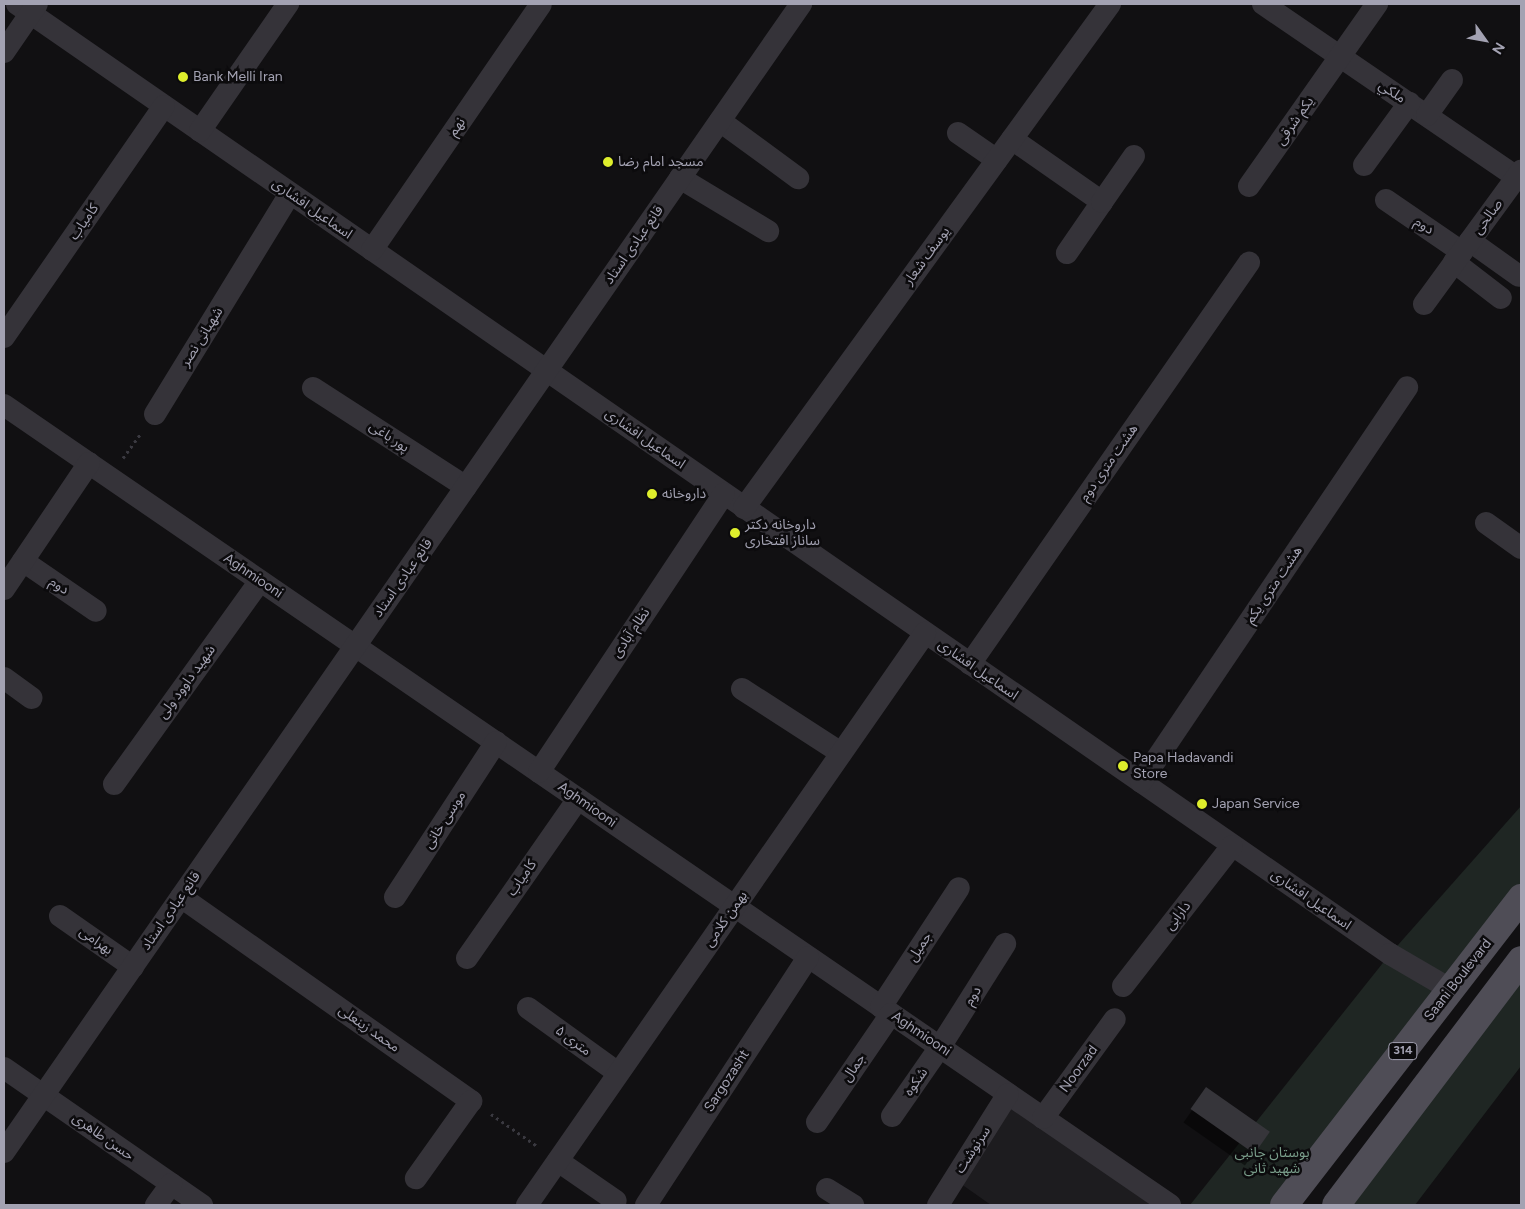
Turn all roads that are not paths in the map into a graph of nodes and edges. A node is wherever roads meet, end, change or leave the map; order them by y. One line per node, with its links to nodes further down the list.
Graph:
1 (288, 4): 14 (street)
2 (541, 4): 28 (street, نهم)
3 (801, 4): 13 (street, قانع عبادی استاد)
4 (1110, 4): 16 (street, یوسف شعار)
5 (1263, 4): 9 (street, ملکي)
6 (1377, 4): 9 (street, یکم شرقی)
7 (28, 7): 8 (street); 11 (street, اسماعیل افشاری)
8 (4, 52)
9 (1340, 56): 12 (street, ملکي); 23 (street, یکم شرقی)
10 (1452, 80): 12 (street)
11 (164, 106): 14 (street, اسماعیل افشاری); 35 (street, کامیاب)
12 (1418, 109): 19 (street); 20 (street, ملکي)
13 (720, 121): 21 (street, قانع عبادی استاد); 22 (street)
14 (200, 131): 24 (street, اسماعیل افشاری)
15 (958, 133): 18 (street)
16 (1012, 139): 18 (street, یوسف شعار); 26 (street)
17 (1134, 156): 26 (street)
18 (996, 160): 44 (street, یوسف شعار)
19 (1364, 165)
20 (1520, 176): 29 (street, صالحی)
21 (680, 178): 27 (street); 36 (street, قانع عبادی استاد)
22 (798, 178)
23 (1249, 186)
24 (290, 194): 28 (street, اسماعیل افشاری); 40 (street, شهبانی نصر)
25 (1386, 200): 29 (street, دوم)
26 (1102, 202): 30 (street)
27 (768, 230)
28 (372, 250): 36 (street, اسماعیل افشاری)
29 (1462, 252): 32 (street); 33 (street); 34 (street, صالحی)
30 (1067, 253)
31 (1249, 262): 53 (street, هشت متری دوم)
32 (1519, 276)
33 (1501, 298)
34 (1424, 304)
35 (4, 337)
36 (547, 371): 42 (street, قانع عبادی استاد); 43 (street, اسماعیل افشاری)
37 (1407, 387): 60 (street, هشت متری یکم)
38 (312, 388): 42 (street, پور باغی)
39 (4, 405): 41 (street, Aghmiooni)
40 (155, 414)
41 (89, 463): 47 (street); 48 (street, Aghmiooni)
42 (466, 486): 52 (street, قانع عبادی استاد)
43 (724, 494): 44 (street, اسماعیل افشاری); 59 (street, نظام آبادی)
44 (744, 508): 51 (street, اسماعیل افشاری)
45 (1486, 523): 46 (street)
46 (1521, 548)
47 (22, 561): 49 (street); 50 (street, دوم)
48 (260, 580): 52 (street, Aghmiooni); 61 (street, شهید داوود ولی)
49 (4, 589)
50 (96, 611)
51 (925, 633): 53 (street, اسماعیل افشاری); 58 (street, بهمن کلامی)
52 (356, 646): 57 (street, Aghmiooni); 65 (street, قانع عبادی استاد)
53 (970, 664): 60 (street, اسماعیل افشاری)
54 (4, 678): 56 (street)
55 (742, 689): 58 (street)
56 (32, 698)
57 (496, 742): 59 (street, Aghmiooni); 66 (street, موسی خانی)
58 (841, 753): 68 (street, بهمن کلامی)
59 (539, 772): 62 (street, Aghmiooni)
60 (1141, 782): 63 (street, اسماعیل افشاری)
61 (114, 784)
62 (578, 799): 68 (street, Aghmiooni); 72 (street, کامیاب)
63 (1232, 846): 75 (street, دارابی); 76 (street, اسماعیل افشاری)
64 (959, 888): 78 (street, جمیل)
65 (181, 897): 74 (street, قانع عبادی استاد); 91 (street, محمد زینعلی)
66 (395, 897)
67 (1521, 898): 76 (main road, Saani Boulevard / 314)
68 (734, 906): 71 (street, Aghmiooni); 83 (street, بهمن کلامی)
69 (60, 916): 74 (street, بهرامی)
70 (1005, 944): 81 (street, دوم)
71 (808, 957): 78 (street, Aghmiooni); 98 (street, Sargozasht)
72 (466, 958)
73 (1521, 960): 79 (main road)
74 (132, 966): 85 (street, قانع عبادی استاد)
75 (1123, 986)
76 (1450, 989): 79 (main road); 102 (main road, Saani Boulevard / 314)
77 (528, 1008): 83 (street, ۵ متری)
78 (886, 1010): 81 (street, Aghmiooni); 88 (street, جمال)
79 (1483, 1011): 103 (main road)
80 (1115, 1019): 87 (street, Noorzad)
81 (940, 1048): 84 (street, Aghmiooni); 86 (street, شکوه)
82 (4, 1068): 85 (street, حسن طاهری)
83 (618, 1073): 90 (street, بهمن کلامی)
84 (1008, 1094): 87 (street, Aghmiooni); 100 (street, سرنوشت)
85 (43, 1095): 89 (street, قانع عبادی استاد); 92 (street, حسن طاهری)
86 (892, 1116)
87 (1043, 1118): 101 (street, Aghmiooni)
88 (817, 1122)
89 (4, 1152)
90 (558, 1161): 94 (street); 97 (street, بهمن کلامی)
91 (416, 1178)
92 (171, 1184): 95 (street); 96 (street, حسن طاهری)
93 (828, 1189): 99 (street)
94 (616, 1201)
95 (156, 1205)
96 (202, 1205)
97 (527, 1205)
98 (646, 1205)
99 (853, 1205)
100 (938, 1205)
101 (1170, 1205)
102 (1284, 1205)
103 (1336, 1205)

